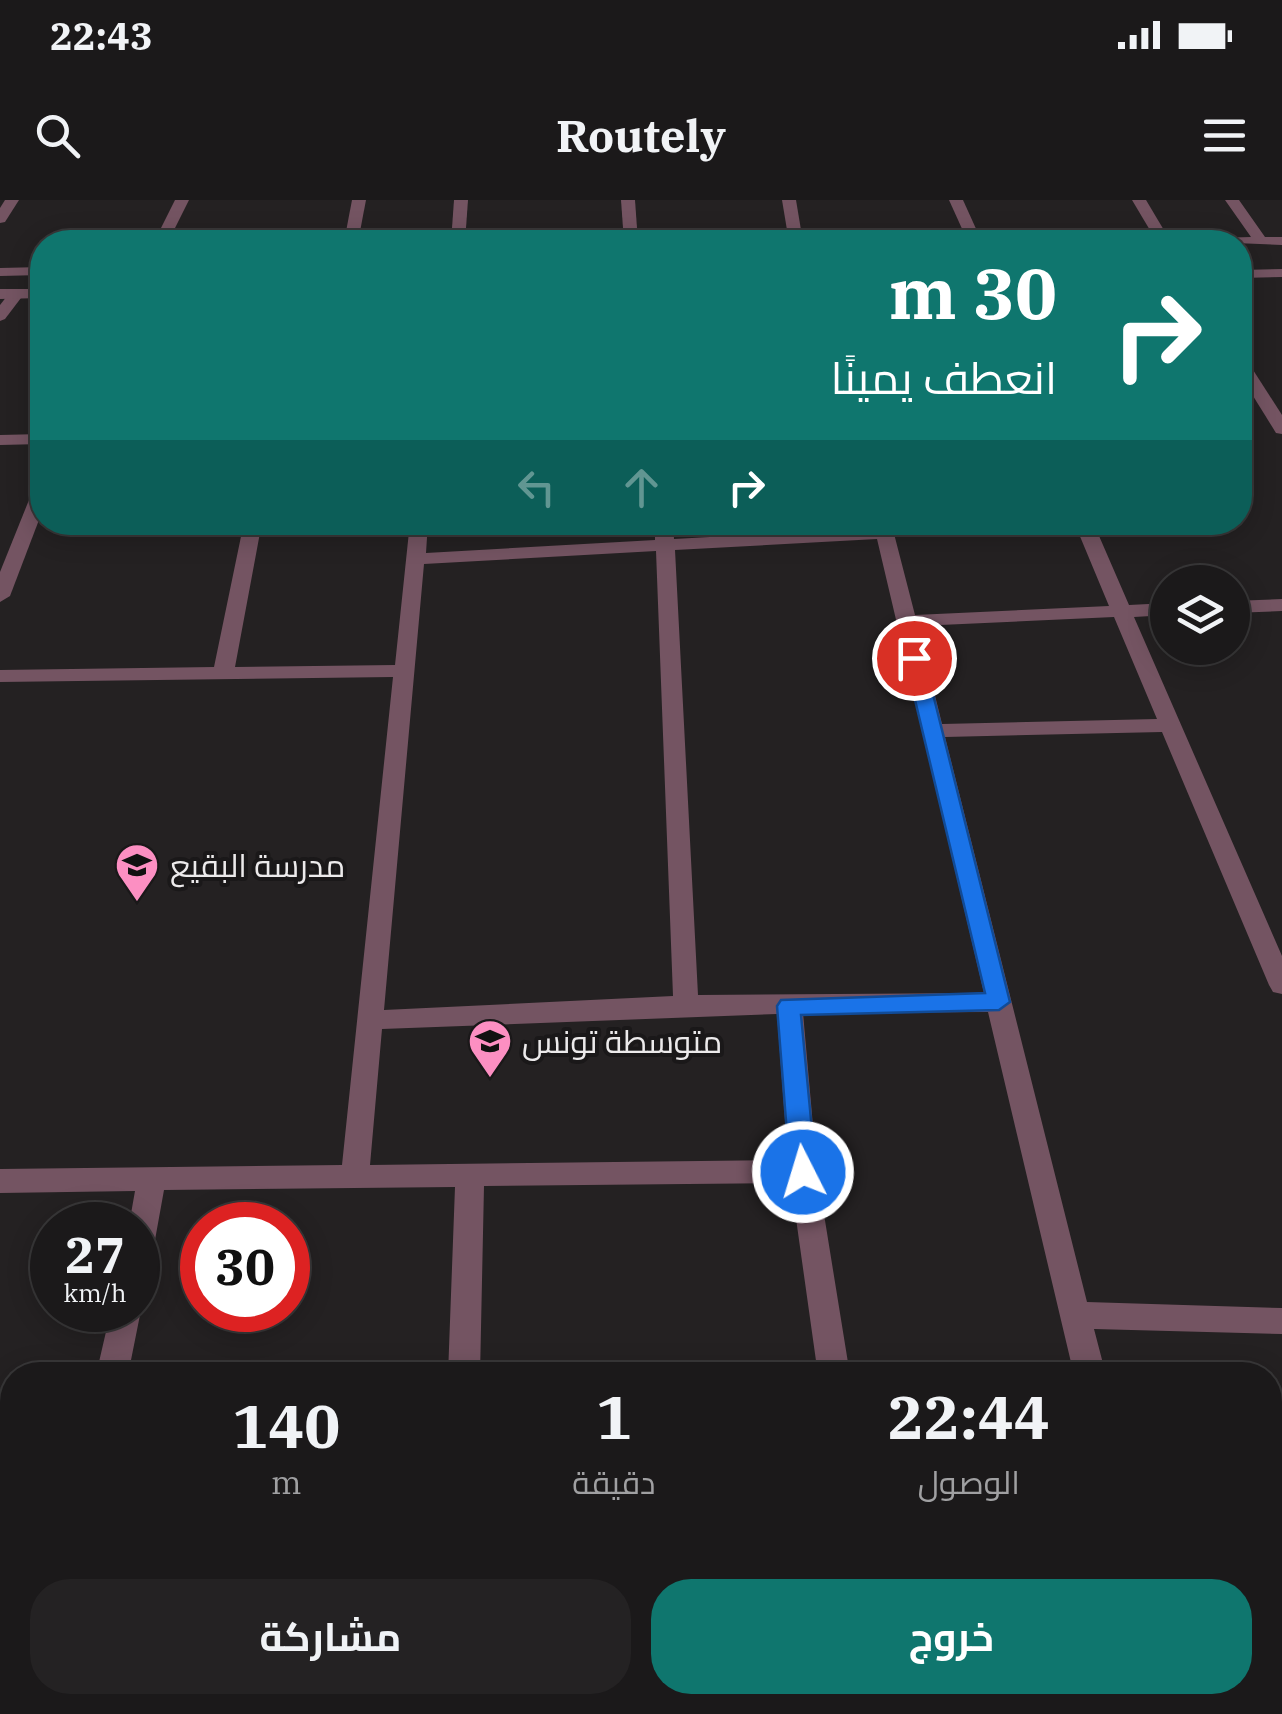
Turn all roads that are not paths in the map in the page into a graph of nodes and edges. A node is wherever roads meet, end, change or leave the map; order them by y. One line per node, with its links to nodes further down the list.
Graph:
1 (12, 200): 10 (street)
2 (182, 200): 11 (street)
3 (359, 200): 12 (street)
4 (461, 200): 13 (street)
5 (628, 200): 14 (street)
6 (789, 200): 15 (street)
7 (956, 200): 16 (street)
8 (1138, 200): 17 (street)
9 (1232, 200): 19 (street)
10 (0, 220)
11 (167, 230)
12 (353, 230)
13 (459, 230)
14 (630, 230)
15 (794, 230)
16 (970, 230)
17 (1157, 230)
18 (1252, 241): 19 (street)
19 (1261, 241): 20 (street)
20 (1282, 241)
21 (30, 271): 22 (street)
22 (0, 272)
23 (1282, 273): 24 (street)
24 (1252, 274)
25 (8, 294): 26 (street)
26 (0, 316)
27 (1252, 381): 28 (street)
28 (1282, 429)
29 (30, 439): 30 (street)
30 (0, 440)
31 (30, 520): 39 (street)
32 (250, 535): 46 (street)
33 (417, 535): 38 (street)
34 (654, 535): 38 (street)
35 (664, 535): 52 (street)
36 (885, 535): 44 (street)
37 (1089, 535): 43 (street)
38 (415, 559): 45 (street)
39 (0, 596)
40 (1282, 605): 41 (street)
41 (1250, 606)
42 (1150, 609): 43 (street)
43 (1124, 610): 44 (street); 48 (street)
44 (906, 621): 49 (street)
45 (404, 671): 46 (street); 54 (street)
46 (223, 673): 47 (street)
47 (0, 676)
48 (1172, 725): 49 (street); 50 (street)
49 (932, 731): 51 (street)
50 (1282, 985)
51 (999, 1002): 53 (street); 61 (street)
52 (686, 1004): 53 (street); 54 (street)
53 (789, 1006): 55 (street)
54 (370, 1020): 57 (street)
55 (803, 1172): 56 (street); 66 (street)
56 (470, 1175): 57 (street); 65 (street)
57 (355, 1176): 58 (street)
58 (152, 1179): 59 (street); 60 (street)
59 (0, 1181)
60 (148, 1202)
61 (1075, 1314): 62 (street); 67 (street)
62 (1282, 1321)
63 (121, 1332): 64 (street)
64 (115, 1362)
65 (464, 1362)
66 (832, 1362)
67 (1087, 1362)

